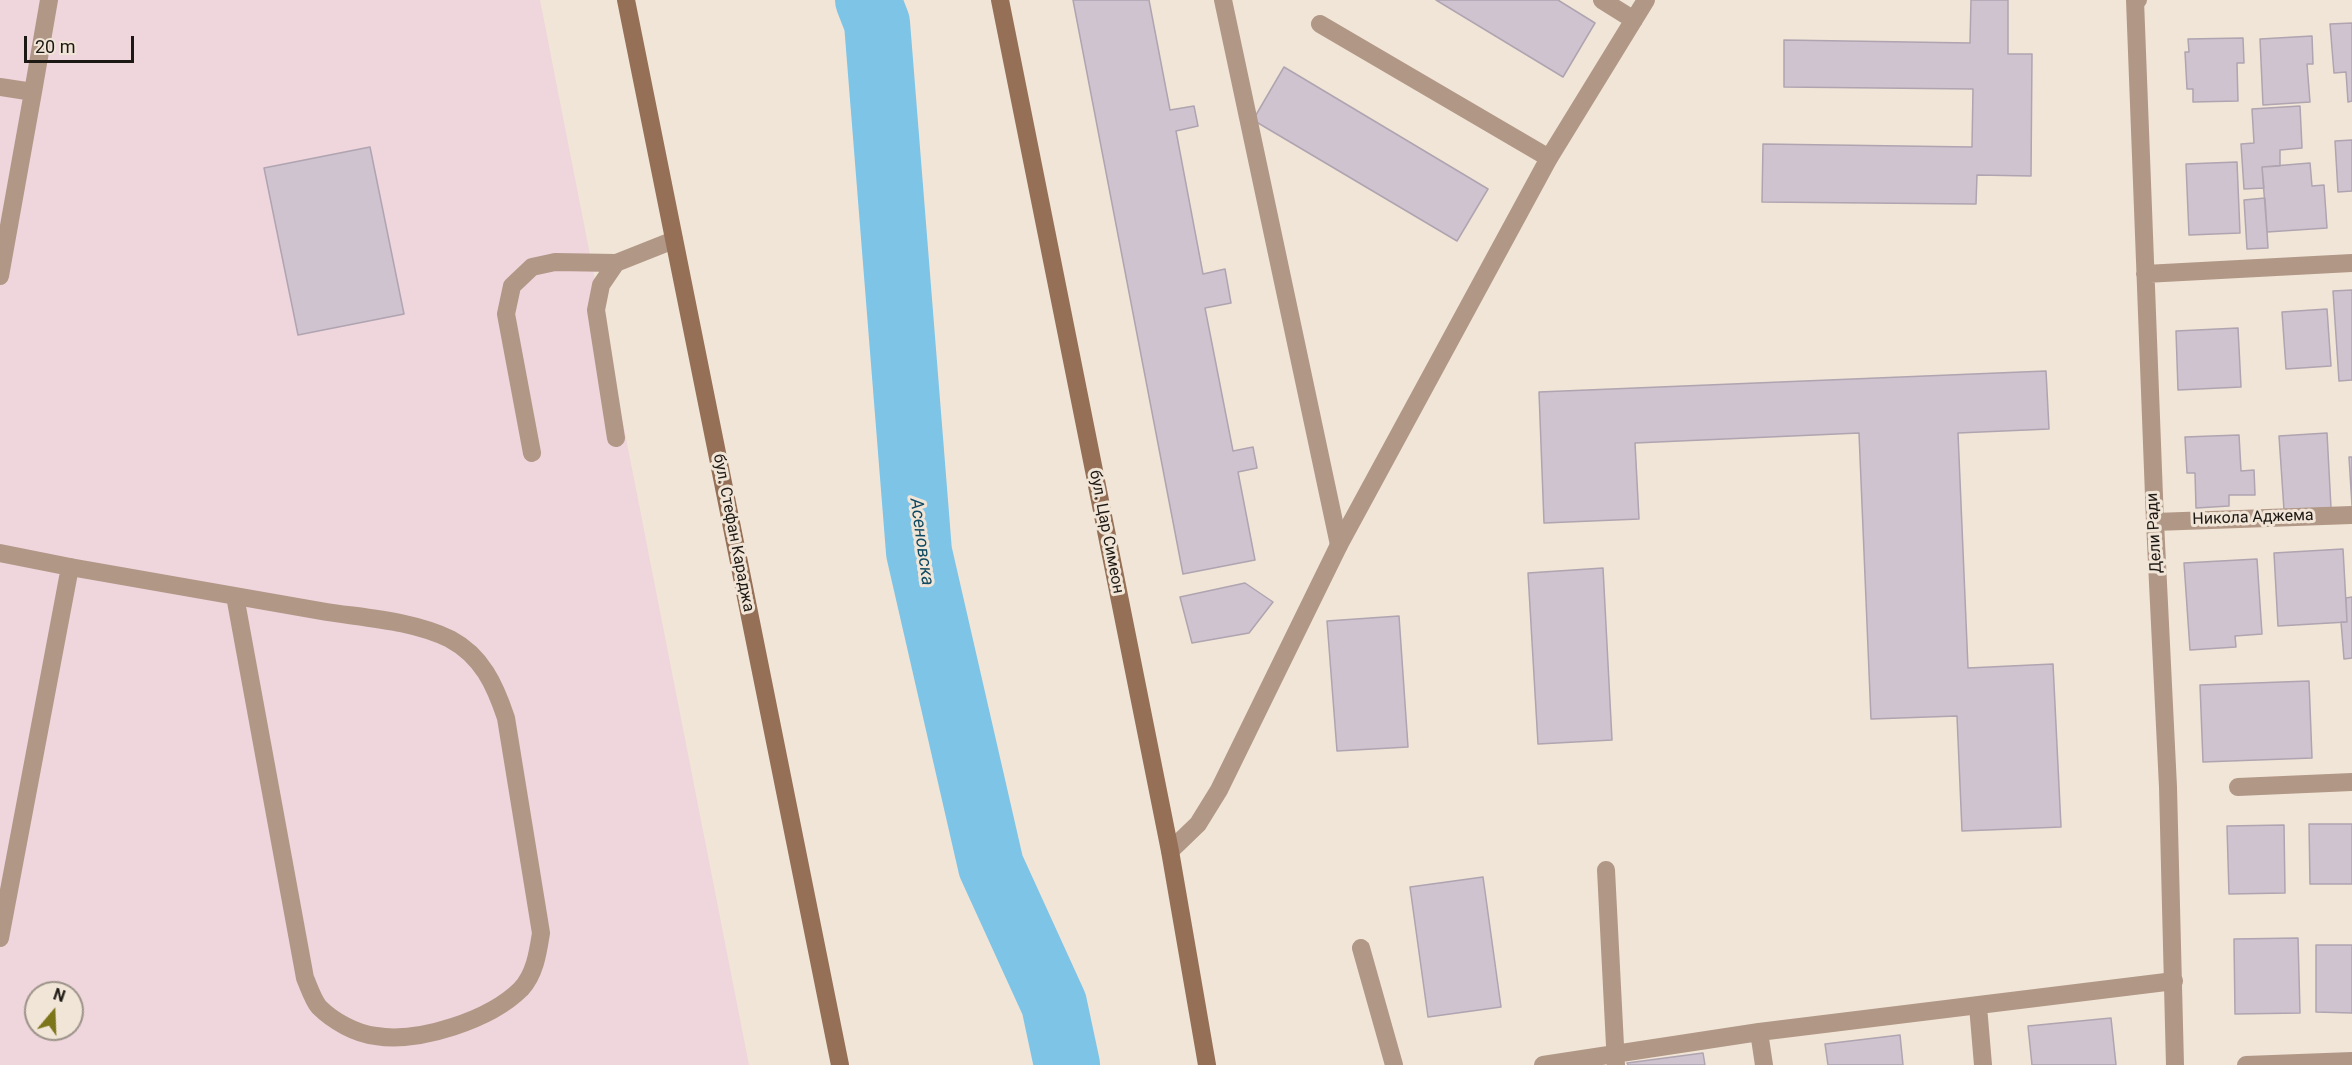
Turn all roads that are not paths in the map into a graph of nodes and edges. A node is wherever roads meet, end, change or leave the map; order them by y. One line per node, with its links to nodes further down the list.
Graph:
1 (49, 0): 11 (street)
2 (626, 0): 13 (main road, бул. Стефан Караджа)
3 (1000, 0): 28 (main road, бул. Цар Симеон)
4 (1223, 0): 22 (street)
5 (1602, 0): 8 (street)
6 (1646, 0): 8 (street)
7 (2137, 0): 16 (street, Дели Ради)
8 (1634, 20): 12 (street)
9 (1320, 24): 12 (street)
10 (0, 87): 11 (street)
11 (33, 92): 17 (street)
12 (1549, 158): 22 (street)
13 (674, 240): 14 (street); 37 (main road, бул. Стефан Караджа)
14 (616, 263): 18 (street); 19 (street)
15 (2352, 263): 16 (street)
16 (2145, 274): 21 (street, Дели Ради)
17 (0, 276)
18 (616, 438)
19 (532, 453)
20 (2352, 515): 21 (street, Никола Аджема)
21 (2155, 522): 32 (street, Дели Ради)
22 (1339, 545): 28 (street)
23 (0, 553): 24 (street)
24 (70, 567): 25 (street); 30 (street)
25 (235, 596): 25 (street)
26 (2352, 782): 27 (street)
27 (2238, 787)
28 (1170, 851): 38 (main road, бул. Цар Симеон)
29 (1606, 870): 35 (street)
30 (0, 938)
31 (1361, 948): 39 (street)
32 (2174, 981): 33 (street); 43 (street, Дели Ради)
33 (1978, 1006): 34 (street); 42 (street)
34 (1759, 1032): 35 (street); 41 (street)
35 (1615, 1060): 40 (street)
36 (2352, 1061): 44 (street)
37 (840, 1065)
38 (1207, 1065)
39 (1394, 1065)
40 (1543, 1065)
41 (1764, 1065)
42 (1983, 1065)
43 (2175, 1065)
44 (2246, 1065)

